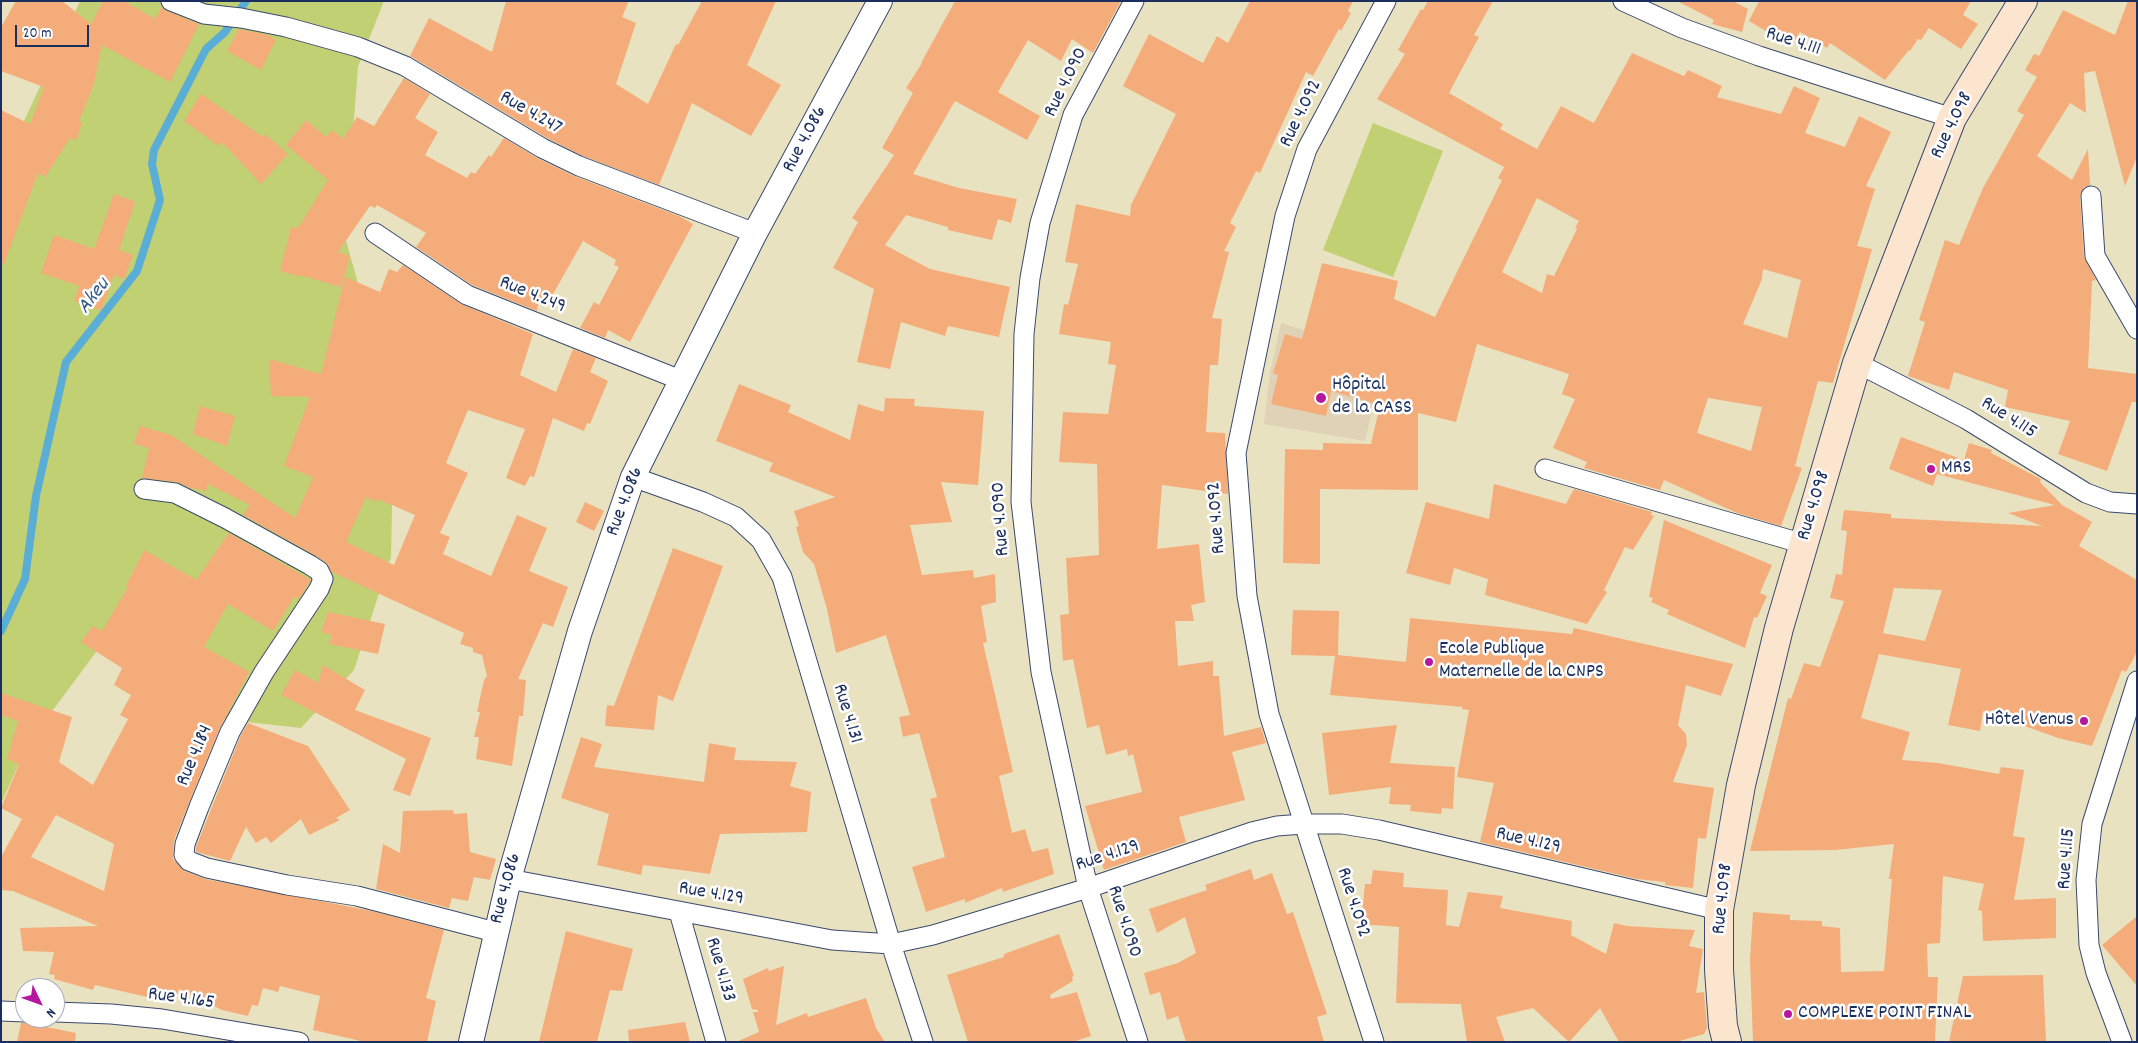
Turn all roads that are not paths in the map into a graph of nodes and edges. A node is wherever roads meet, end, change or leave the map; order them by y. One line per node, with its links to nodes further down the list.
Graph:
1 (171, 1): 10 (street, Rue 4.247)
2 (880, 1): 10 (street, Rue 4.086)
3 (1134, 1): 22 (street, Rue 4.090)
4 (1386, 1): 20 (street, Rue 4.092)
5 (1623, 1): 7 (street, Rue 4.111)
6 (2023, 1): 7 (main road, Rue 4.098)
7 (1952, 118): 12 (main road, Rue 4.098)
8 (2091, 196): 11 (street)
9 (375, 232): 13 (street, Rue 4.249)
10 (756, 233): 13 (street, Rue 4.086)
11 (2137, 329)
12 (1857, 363): 17 (street, Rue 4.115); 18 (main road, Rue 4.098)
13 (683, 381): 15 (street, Rue 4.086)
14 (1545, 469): 18 (street)
15 (633, 477): 21 (street, Rue 4.086); 26 (street, Rue 4.131)
16 (144, 489): 25 (street, Rue 4.184)
17 (2137, 504)
18 (1804, 544): 23 (main road, Rue 4.098)
19 (2137, 680): 37 (street, Rue 4.115)
20 (1302, 824): 22 (street, Rue 4.129); 23 (street, Rue 4.129); 35 (street, Rue 4.092)
21 (509, 878): 24 (street, Rue 4.129); 25 (street, Rue 4.086)
22 (1088, 888): 26 (street, Rue 4.129); 34 (street, Rue 4.090)
23 (1719, 910): 36 (main road, Rue 4.098)
24 (678, 912): 26 (street, Rue 4.129); 32 (street, Rue 4.133)
25 (495, 932): 31 (street, Rue 4.086)
26 (891, 944): 33 (street, Rue 4.131)
27 (1, 1011): 28 (street)
28 (15, 1012)
29 (65, 1012): 30 (street, Rue 4.165)
30 (300, 1042)
31 (471, 1042)
32 (716, 1042)
33 (923, 1042)
34 (1138, 1042)
35 (1374, 1042)
36 (1727, 1042)
37 (2122, 1042)

